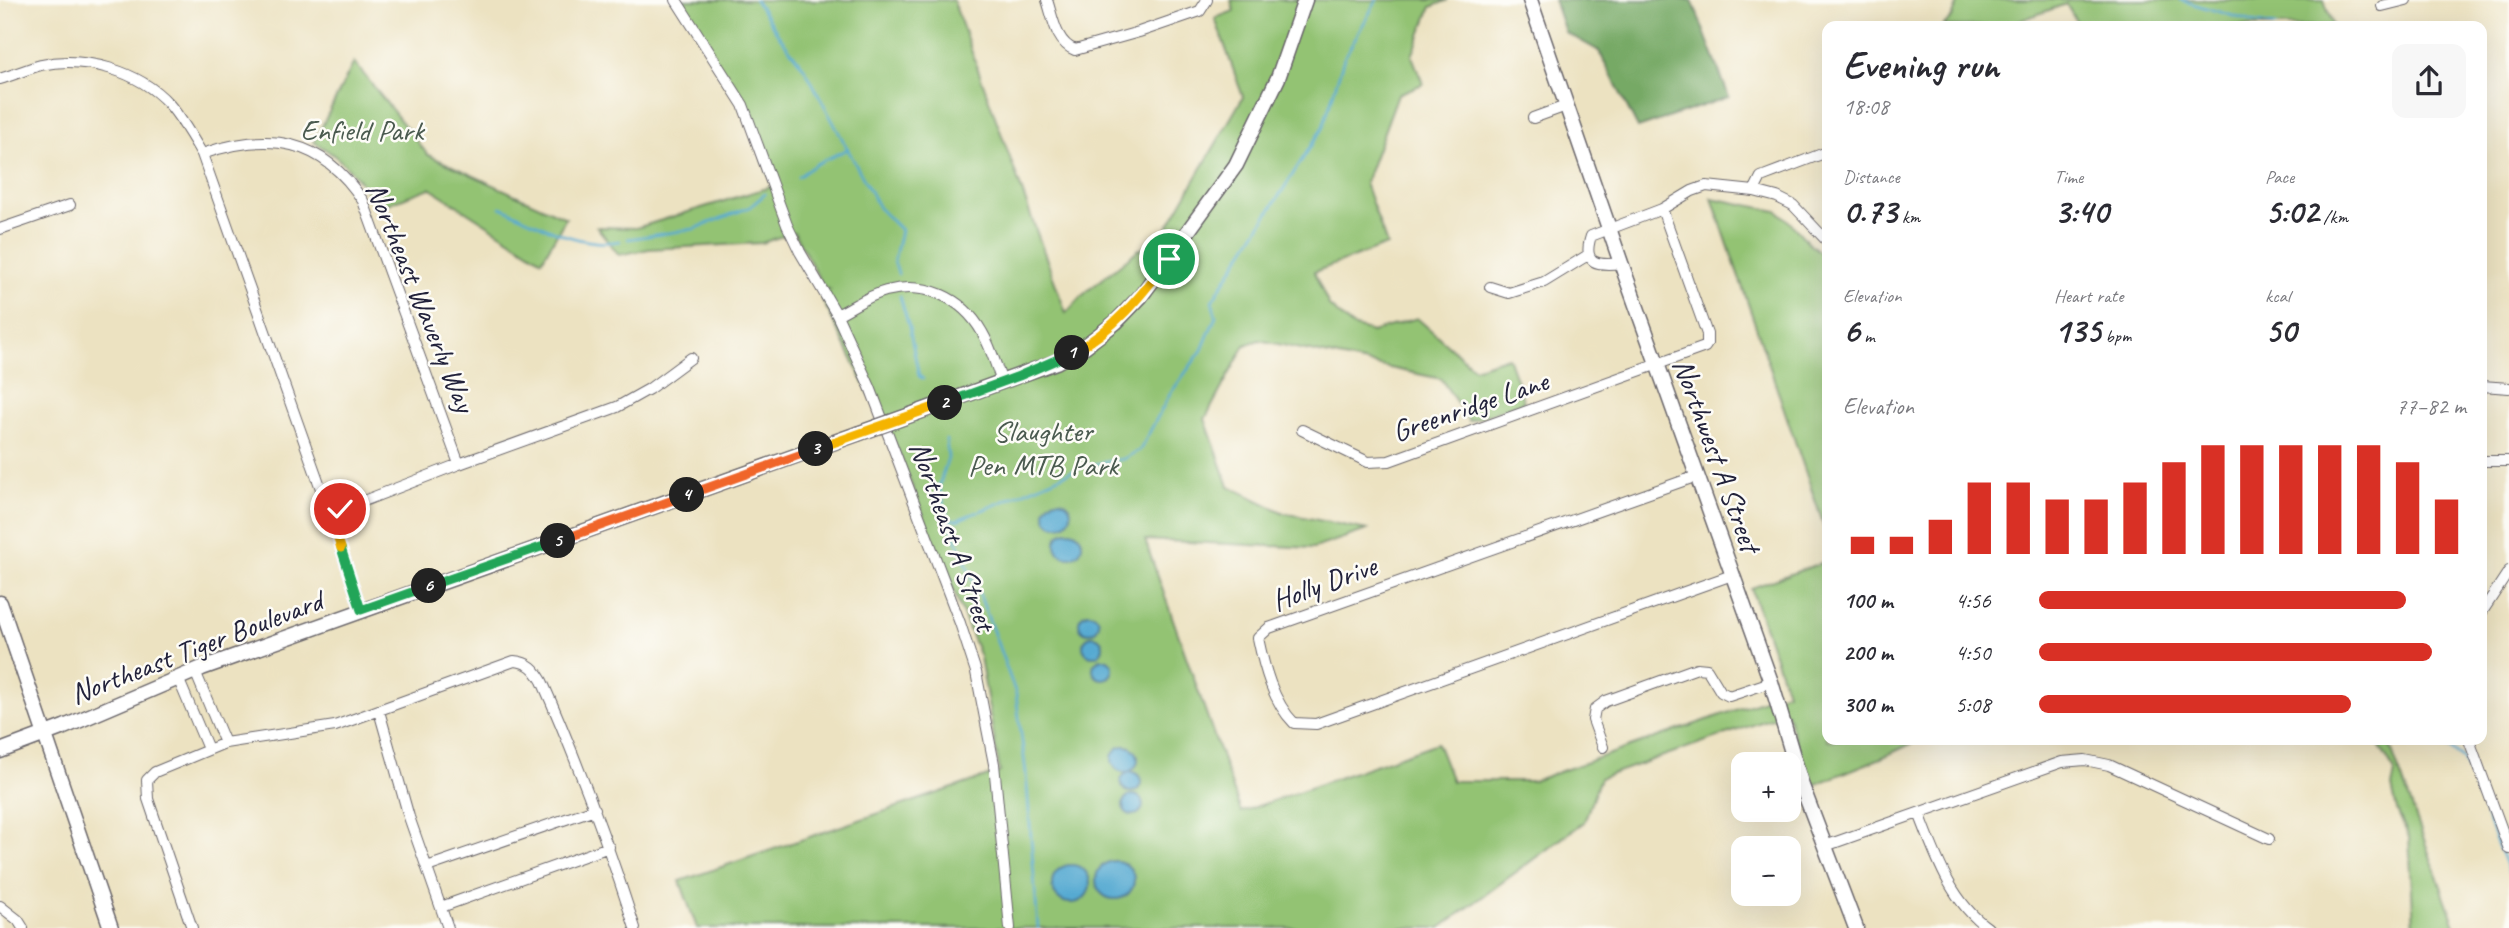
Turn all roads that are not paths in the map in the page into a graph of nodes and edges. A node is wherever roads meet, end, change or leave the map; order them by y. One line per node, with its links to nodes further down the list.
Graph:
1 (676, 0): 22 (street, Northeast A Street)
2 (1047, 0): 6 (street)
3 (1305, 0): 25 (street, Northeast Tiger Boulevard)
4 (1530, 0): 9 (street, Northwest A Street)
5 (2406, 0): 7 (street)
6 (1207, 1)
7 (2382, 6)
8 (0, 79): 11 (street)
9 (1566, 106): 10 (street); 16 (street, Northwest A Street)
10 (1532, 118)
11 (202, 154): 31 (street, Northeast Waverly Way); 33 (street)
12 (1822, 154): 13 (street)
13 (1754, 191): 15 (street); 18 (street)
14 (70, 205): 17 (street)
15 (1662, 209): 16 (street); 24 (street, Greenridge Lane)
16 (1608, 228): 19 (street); 20 (street, Northwest A Street)
17 (0, 229)
18 (1822, 236)
19 (1588, 255): 20 (street); 21 (street)
20 (1621, 263): 24 (street, Northwest A Street)
21 (1490, 287)
22 (837, 314): 25 (street); 63 (street, Northeast A Street)
23 (691, 358): 31 (street)
24 (1656, 363): 28 (street, Greenridge Lane); 32 (street, Northwest A Street)
25 (1002, 382): 38 (street, Northeast Tiger Boulevard, bridge)
26 (2487, 386): 27 (street)
27 (2509, 388)
28 (1302, 430)
29 (2487, 461): 30 (street)
30 (2509, 461)
31 (459, 464): 33 (street)
32 (1697, 477): 35 (street, Northwest A Street); 35 (street, Holly Drive)
33 (330, 514): 38 (street)
34 (2509, 571): 37 (street)
35 (1732, 575): 41 (street, Northwest A Street)
36 (0, 603): 43 (street)
37 (2487, 604)
38 (361, 610): 39 (street, Northeast Tiger Boulevard)
39 (195, 671): 40 (street, Northeast Tiger Boulevard); 44 (street)
40 (178, 678): 43 (street, Northeast Tiger Boulevard); 47 (street)
41 (1771, 682): 46 (street); 52 (street, Northwest A Street)
42 (379, 711): 44 (street); 49 (street); 55 (street)
43 (44, 734): 48 (street, Northeast Tiger Boulevard); 60 (street)
44 (225, 743): 47 (street)
45 (2471, 745): 54 (street)
46 (1603, 747)
47 (208, 749): 58 (street)
48 (0, 751)
49 (595, 809): 53 (street); 55 (street)
50 (1919, 813): 51 (street); 52 (street); 65 (street)
51 (2270, 839)
52 (1825, 846): 64 (street, Northwest A Street)
53 (609, 847): 57 (street); 62 (street)
54 (2509, 849)
55 (426, 867): 57 (street)
56 (0, 906): 59 (street)
57 (441, 907): 61 (street)
58 (192, 925)
59 (23, 928)
60 (111, 928)
61 (448, 928)
62 (635, 928)
63 (1010, 928)
64 (1856, 928)
65 (1988, 928)

